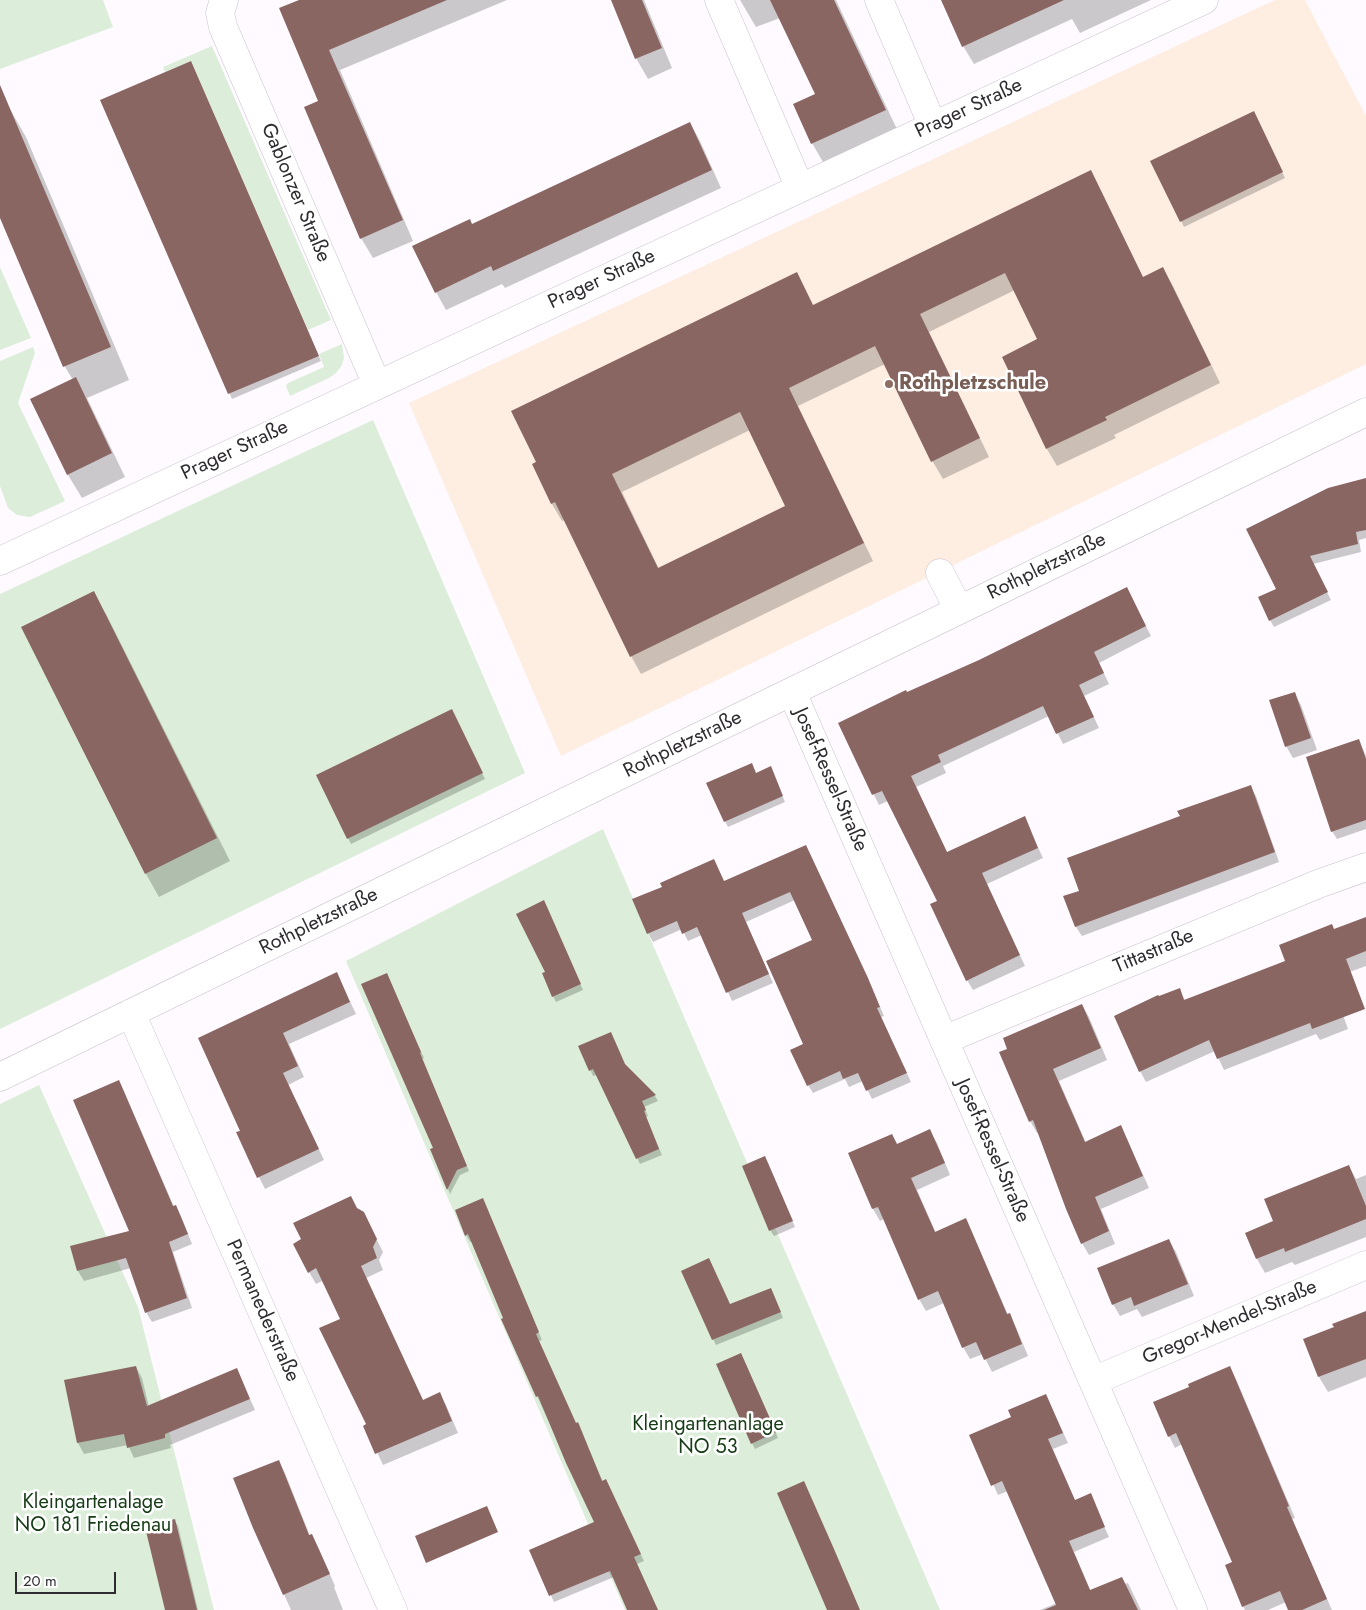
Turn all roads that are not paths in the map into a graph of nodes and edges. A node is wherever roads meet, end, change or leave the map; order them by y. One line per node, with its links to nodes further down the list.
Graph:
1 (224, 0): 7 (street, Gablonzer Straße)
2 (719, 0): 6 (street)
3 (879, 0): 5 (street)
4 (1204, 0): 5 (street, Prager Straße)
5 (933, 126): 6 (street, Prager Straße)
6 (800, 188): 7 (street, Prager Straße)
7 (378, 385): 9 (street, Prager Straße)
8 (1366, 412): 11 (street, Rothpletzstraße)
9 (0, 561)
10 (940, 573): 11 (street)
11 (959, 610): 12 (street, Rothpletzstraße)
12 (792, 692): 14 (street, Rothpletzstraße); 15 (street, Josef-Ressel-Straße)
13 (1366, 867): 15 (street, Tittastraße)
14 (131, 1013): 16 (street, Rothpletzstraße); 19 (street, Permanederstraße)
15 (944, 1040): 18 (street, Josef-Ressel-Straße)
16 (0, 1077)
17 (1366, 1265): 18 (street, Gregor-Mendel-Straße)
18 (1093, 1381): 20 (street, Josef-Ressel-Straße)
19 (393, 1610)
20 (1193, 1610)

